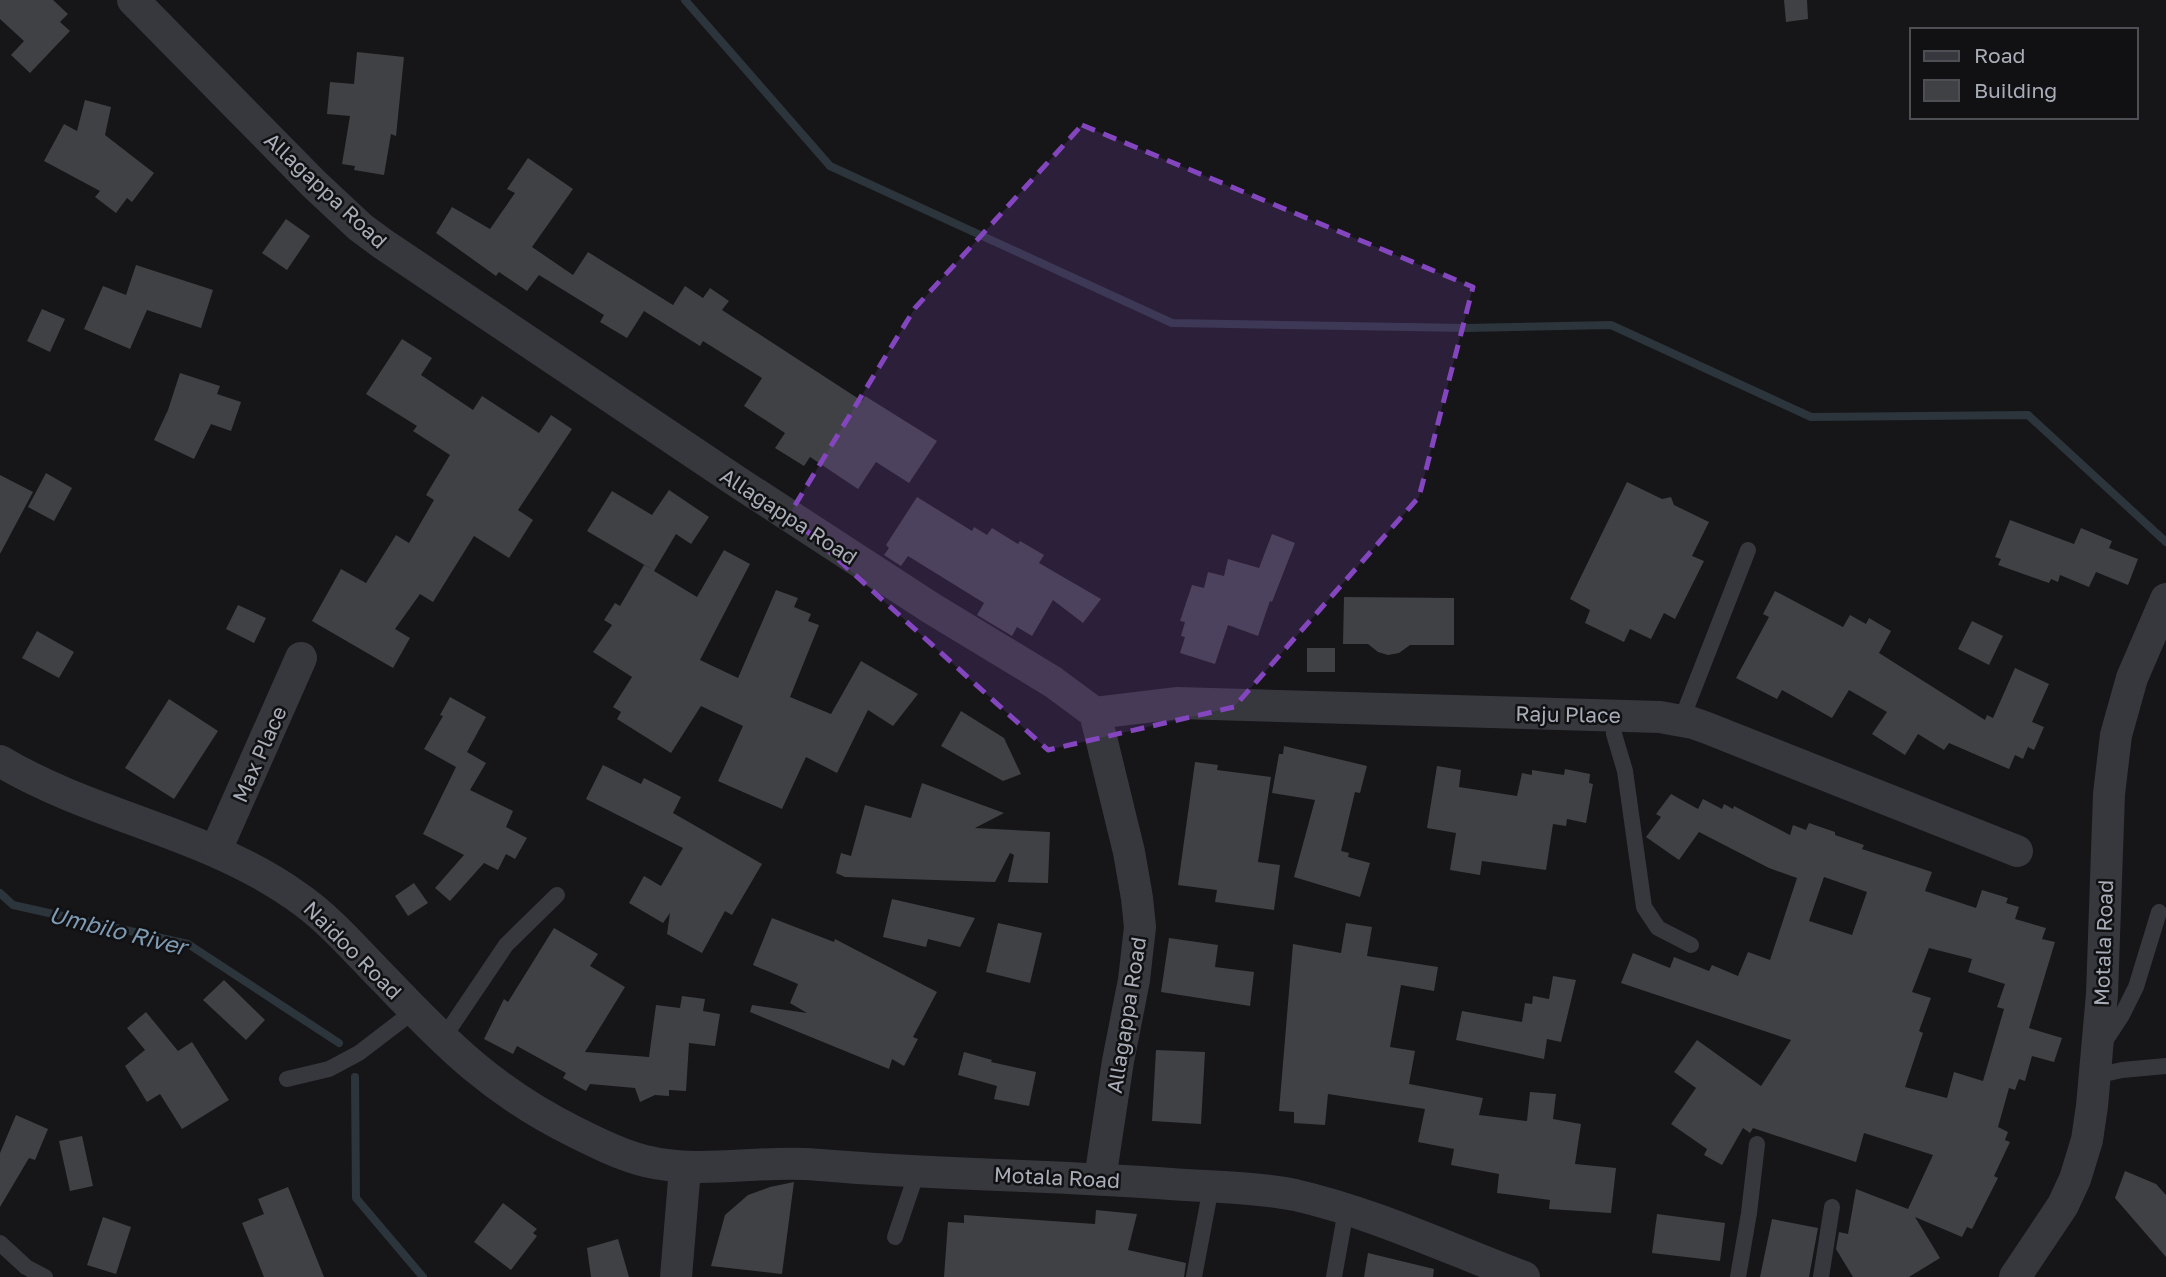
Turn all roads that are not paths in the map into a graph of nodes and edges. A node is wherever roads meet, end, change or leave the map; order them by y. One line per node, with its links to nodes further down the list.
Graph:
1 (134, 0): 5 (street, Allagappa Road)
2 (1748, 550): 7 (lane)
3 (2166, 599): 16 (street, Motala Road)
4 (301, 658): 9 (street, Max Place)
5 (1095, 713): 6 (street, Raju Place); 22 (street, Allagappa Road)
6 (1613, 714): 7 (street, Raju Place); 13 (lane)
7 (1681, 721): 10 (street, Raju Place)
8 (0, 761): 9 (street, Naidoo Road)
9 (216, 850): 14 (street, Naidoo Road)
10 (2017, 852)
11 (557, 895): 15 (lane)
12 (2159, 912): 16 (lane)
13 (1691, 945)
14 (414, 1012): 15 (street, Naidoo Road); 18 (lane)
15 (442, 1040): 20 (street, Naidoo Road)
16 (2096, 1064): 17 (lane); 36 (street, Motala Road)
17 (2166, 1066)
18 (287, 1079)
19 (1756, 1144): 34 (lane)
20 (685, 1168): 21 (street, Motala Road); 30 (street)
21 (917, 1172): 22 (street, Motala Road); 26 (lane)
22 (1100, 1178): 23 (street, Motala Road)
23 (1211, 1187): 25 (street, Motala Road); 31 (lane)
24 (1832, 1207): 35 (lane)
25 (1346, 1210): 28 (street, Motala Road); 32 (lane)
26 (895, 1237)
27 (0, 1244): 29 (lane)
28 (1469, 1267): 33 (street, Motala Road)
29 (45, 1277)
30 (676, 1277)
31 (1194, 1277)
32 (1334, 1277)
33 (1524, 1277)
34 (1738, 1277)
35 (1821, 1277)
36 (2015, 1277)

